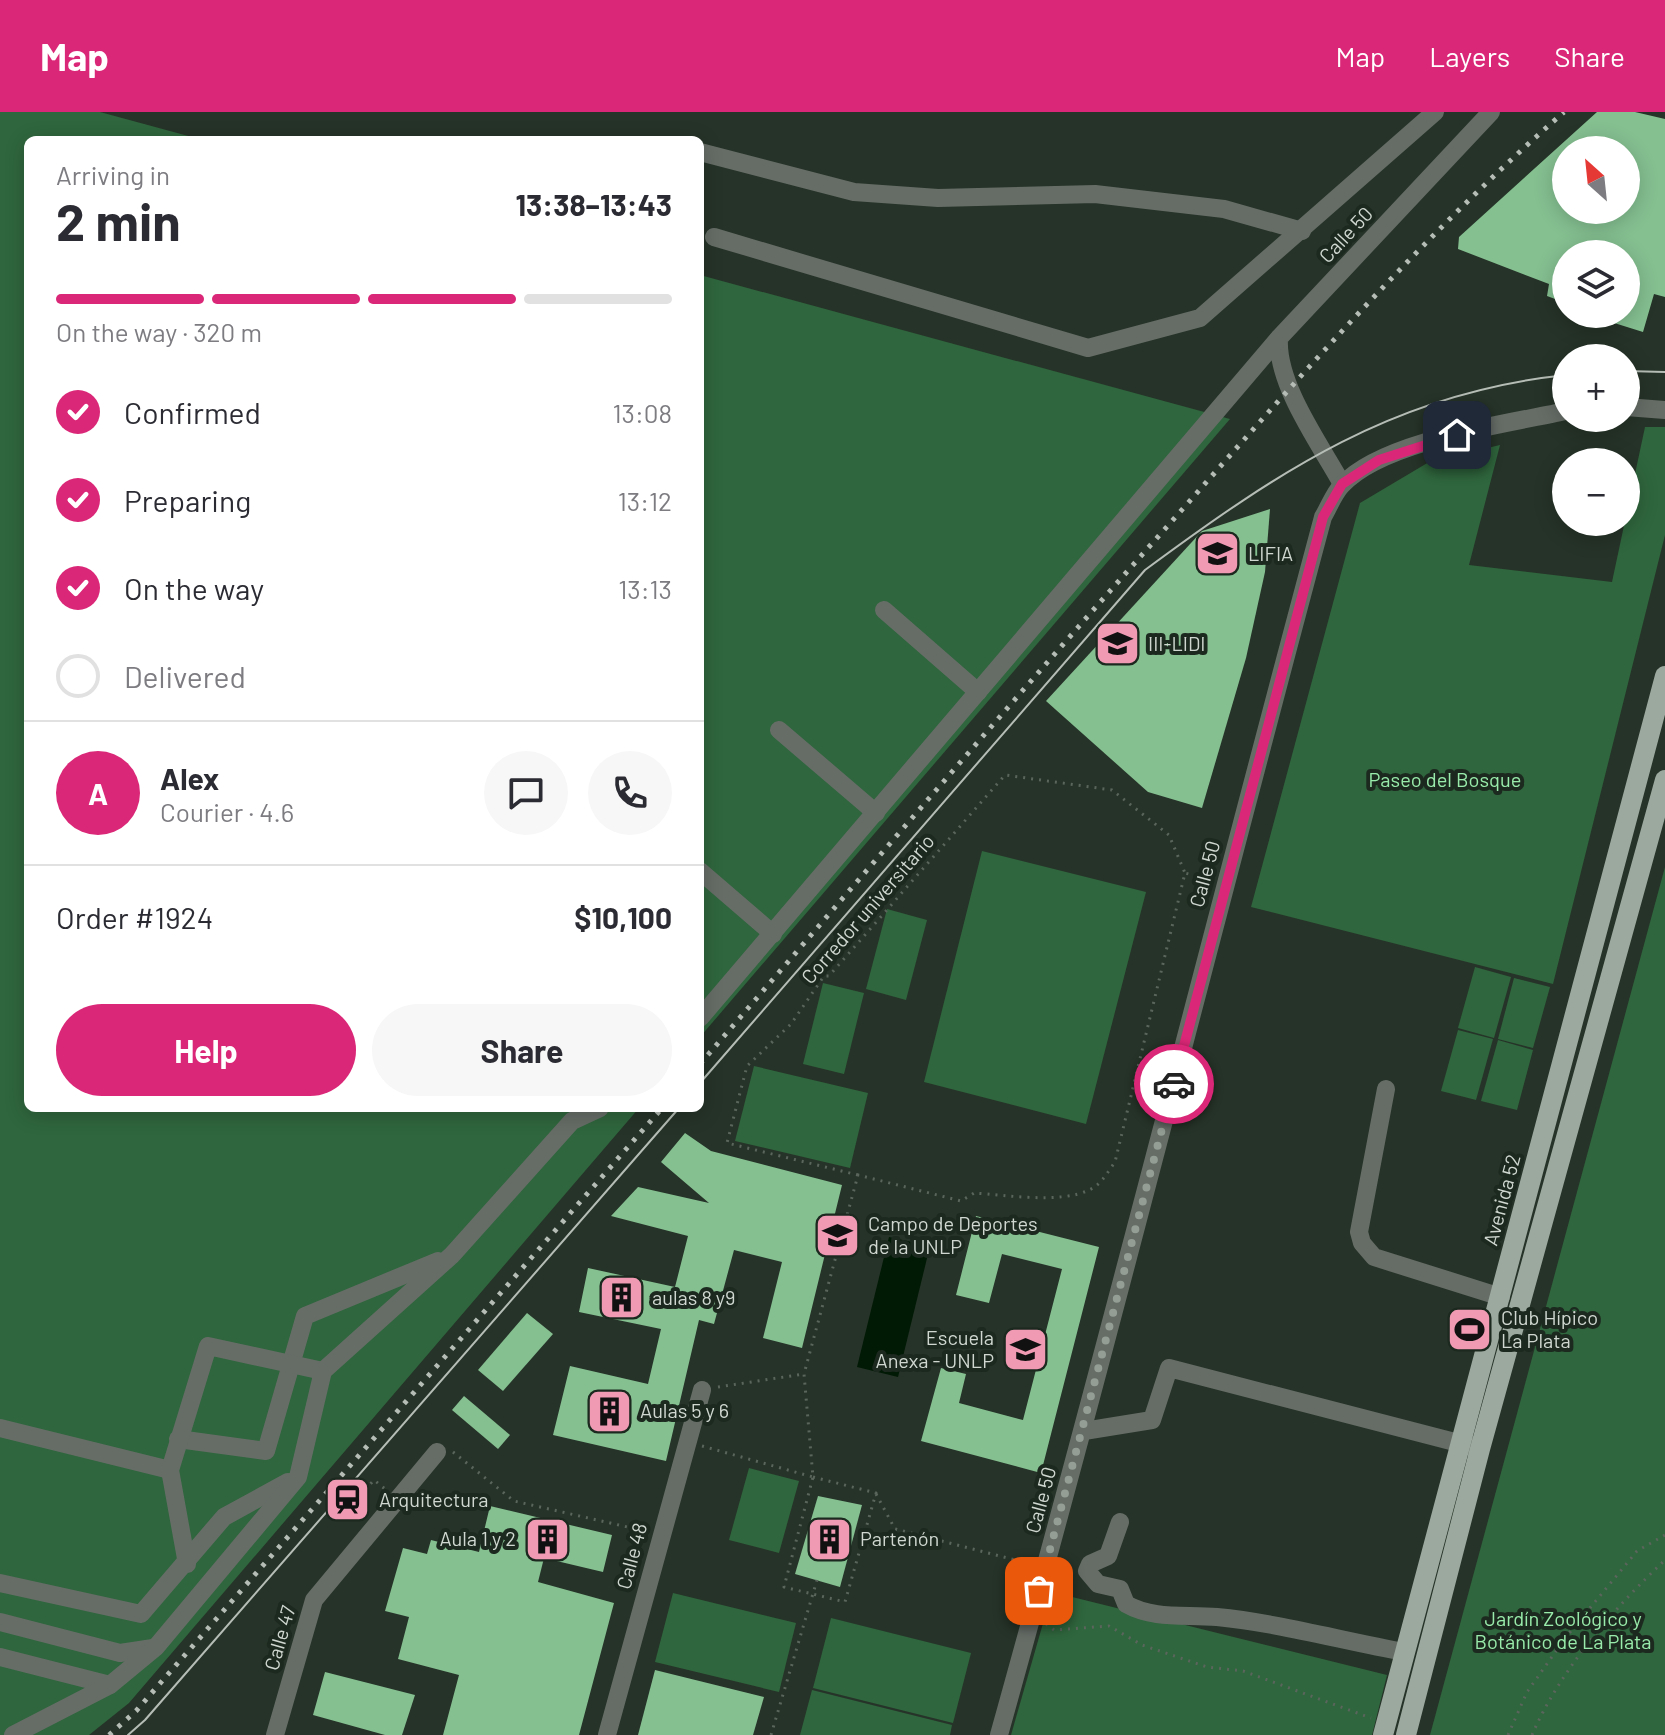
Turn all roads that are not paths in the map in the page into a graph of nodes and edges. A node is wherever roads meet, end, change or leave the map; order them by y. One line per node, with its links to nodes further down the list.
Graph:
1 (1435, 112): 4 (street)
2 (1491, 112): 6 (street, Calle 50)
3 (704, 153): 4 (street)
4 (1302, 231): 5 (street)
5 (714, 237)
6 (1279, 338): 10 (street); 13 (street, Calle 50)
7 (1640, 408): 8 (street)
8 (1665, 410)
9 (1552, 414): 10 (street)
10 (1342, 484): 28 (street, Calle 50)
11 (884, 610): 13 (street)
12 (1665, 676): 23 (main road, Avenida 52)
13 (978, 692): 16 (street, Calle 50)
14 (779, 730): 16 (street)
15 (1665, 780): 30 (main road, Avenida 52)
16 (876, 813): 18 (street, Calle 50)
17 (704, 874): 18 (street)
18 (773, 934): 19 (street, Calle 50)
19 (704, 1013)
20 (1386, 1089): 23 (street)
21 (591, 1112): 22 (street)
22 (452, 1255): 24 (street); 25 (street)
23 (1501, 1297): 30 (main road, Avenida 52)
24 (290, 1364): 25 (street); 29 (street); 29 (street)
25 (323, 1371): 33 (street)
26 (702, 1390): 45 (street, Calle 48)
27 (0, 1428): 32 (street)
28 (1084, 1431): 30 (street); 46 (street, Calle 50)
29 (178, 1439): 32 (street)
30 (1471, 1446): 39 (main road, Avenida 52); 47 (main road, Avenida 52)
31 (443, 1450): 43 (street, Calle 47)
32 (170, 1470): 35 (street)
33 (298, 1477): 35 (street); 38 (street)
34 (1120, 1522): 39 (street)
35 (187, 1564): 36 (street)
36 (0, 1583)
37 (0, 1622): 38 (street)
38 (156, 1647): 41 (street)
39 (1405, 1652): 42 (main road, Avenida 52)
40 (0, 1657): 41 (street)
41 (110, 1685): 44 (street)
42 (1384, 1730)
43 (280, 1734)
44 (13, 1735)
45 (607, 1735)
46 (999, 1735)
47 (1406, 1735)

